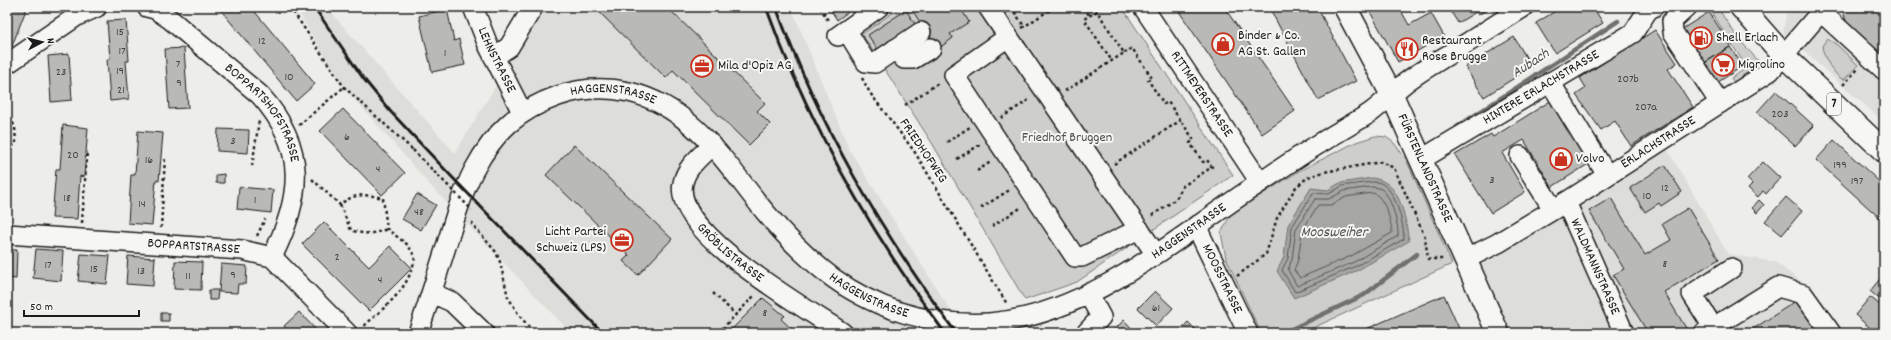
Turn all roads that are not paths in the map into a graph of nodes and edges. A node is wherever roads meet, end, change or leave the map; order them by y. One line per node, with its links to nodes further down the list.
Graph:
1 (97, 7): 20 (street)
2 (473, 7): 19 (street, LEHNSTRASSE)
3 (533, 7): 19 (street)
4 (879, 7): 17 (street)
5 (988, 7): 15 (street)
6 (1143, 7): 31 (street, RITTMEYERSTRASSE)
7 (1345, 7): 23 (main road, FÜRSTENLANDSTRASSE)
8 (1524, 7): 23 (street, HAGGENSTRASSE)
9 (1653, 7): 22 (street, HINTERE ERLACHSTRASSE)
10 (1687, 7): 24 (street)
11 (1741, 7): 18 (main road, 7)
12 (153, 8): 37 (street, BOPPARTSHOFSTRASSE)
13 (1823, 9): 18 (street, ERLACHSTRASSE); 21 (street)
14 (921, 32): 17 (street)
15 (1008, 37): 34 (street); 34 (street)
16 (931, 48): 17 (street)
17 (895, 49)
18 (1784, 56): 24 (street, ERLACHSTRASSE); 27 (main road, 7)
19 (494, 57): 25 (street, LEHNSTRASSE)
20 (7, 64)
21 (1884, 70)
22 (1550, 82): 29 (street, HINTERE ERLACHSTRASSE); 30 (street)
23 (1392, 95): 29 (main road, FÜRSTENLANDSTRASSE); 31 (street, HAGGENSTRASSE)
24 (1720, 103): 30 (street, ERLACHSTRASSE)
25 (522, 112): 26 (street, HAGGENSTRASSE); 40 (street, HAGGENSTRASSE)
26 (712, 145): 41 (street, HAGGENSTRASSE); 46 (street, GRÖBLISTRASSE)
27 (1884, 150)
28 (1520, 156): 32 (street, WALDMANNSTRASSE)
29 (1422, 159): 38 (main road, FÜRSTENLANDSTRASSE)
30 (1607, 175): 32 (street, ERLACHSTRASSE)
31 (1260, 182): 33 (street, HAGGENSTRASSE)
32 (1559, 205): 38 (street, ERLACHSTRASSE); 50 (street, WALDMANNSTRASSE)
33 (1196, 226): 36 (street, HAGGENSTRASSE); 48 (street, MOOSSTRASSE)
34 (1138, 227): 36 (street)
35 (7, 234): 37 (street, BOPPARTSTRASSE)
36 (1155, 253): 41 (street, HAGGENSTRASSE)
37 (272, 257): 43 (street)
38 (1458, 259): 49 (main road, FÜRSTENLANDSTRASSE)
39 (1732, 268): 42 (street)
40 (432, 293): 44 (street, HAGGENSTRASSE); 45 (street)
41 (1088, 293): 47 (street)
42 (1709, 330): 51 (street)
43 (353, 332)
44 (418, 333)
45 (484, 333)
46 (843, 333)
47 (1086, 333)
48 (1248, 333)
49 (1498, 333)
50 (1624, 333)
51 (1831, 333)

